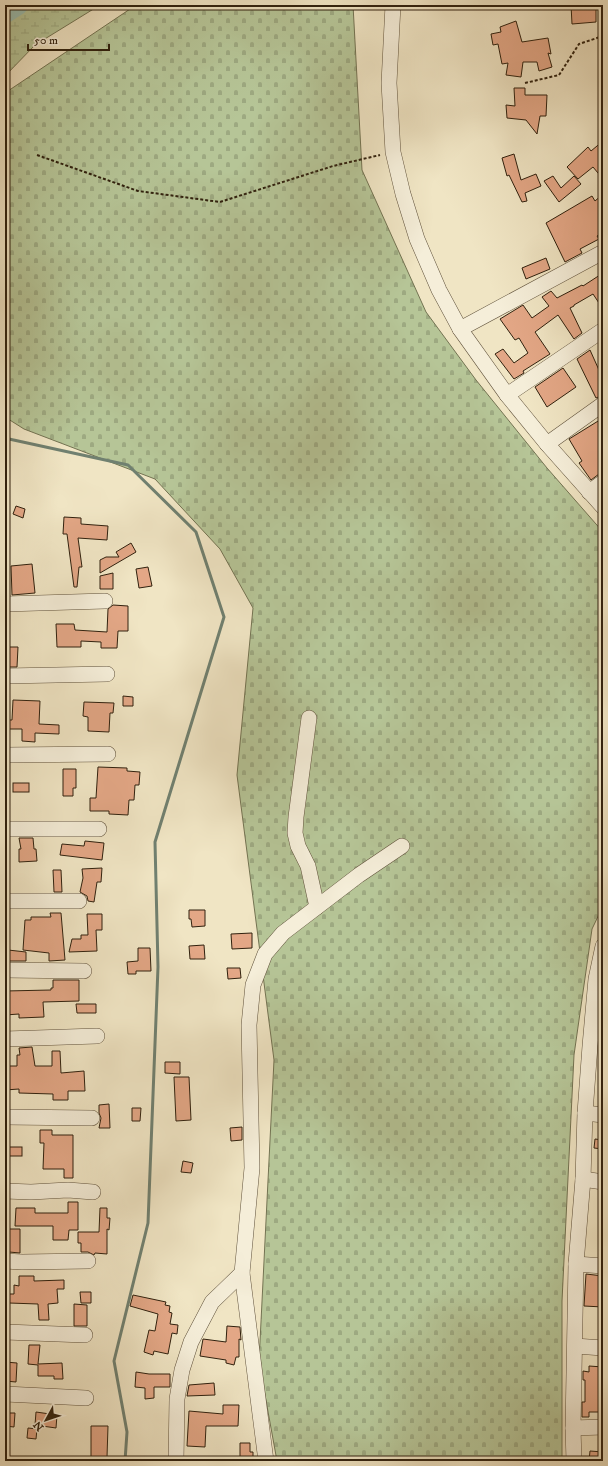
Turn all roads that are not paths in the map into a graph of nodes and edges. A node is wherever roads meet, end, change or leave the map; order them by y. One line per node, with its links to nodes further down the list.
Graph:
1 (393, 5): 3 (street)
2 (603, 252): 3 (street)
3 (460, 329): 5 (street)
4 (603, 330): 5 (street)
5 (507, 395): 7 (street)
6 (603, 404): 7 (street)
7 (547, 444): 9 (street)
8 (603, 482): 9 (street)
9 (589, 492): 10 (street)
10 (603, 507)
11 (105, 601): 12 (street)
12 (5, 604)
13 (107, 674): 14 (street)
14 (5, 676)
15 (309, 718): 23 (street)
16 (108, 754): 17 (street)
17 (5, 755)
18 (5, 829): 19 (street)
19 (99, 829)
20 (402, 846): 23 (street)
21 (5, 901): 22 (street)
22 (79, 901)
23 (317, 907): 43 (street)
24 (603, 946): 27 (street)
25 (5, 970): 26 (street)
26 (84, 971)
27 (600, 980): 30 (street)
28 (97, 1036): 29 (street)
29 (5, 1039)
30 (597, 1046): 31 (street)
31 (585, 1113): 32 (street); 35 (street)
32 (603, 1115)
33 (5, 1117): 34 (street)
34 (92, 1118)
35 (583, 1179): 36 (street); 41 (street)
36 (603, 1182)
37 (5, 1191): 38 (street)
38 (93, 1192)
39 (5, 1261): 40 (street)
40 (88, 1261)
41 (576, 1264): 42 (street); 46 (street)
42 (603, 1266)
43 (242, 1273): 52 (street); 53 (street)
44 (5, 1332): 45 (street)
45 (85, 1335)
46 (575, 1346): 47 (street); 51 (street)
47 (603, 1348)
48 (5, 1394): 49 (street)
49 (86, 1398)
50 (603, 1427): 51 (street)
51 (572, 1428): 54 (street)
52 (176, 1461)
53 (266, 1461)
54 (574, 1461)

